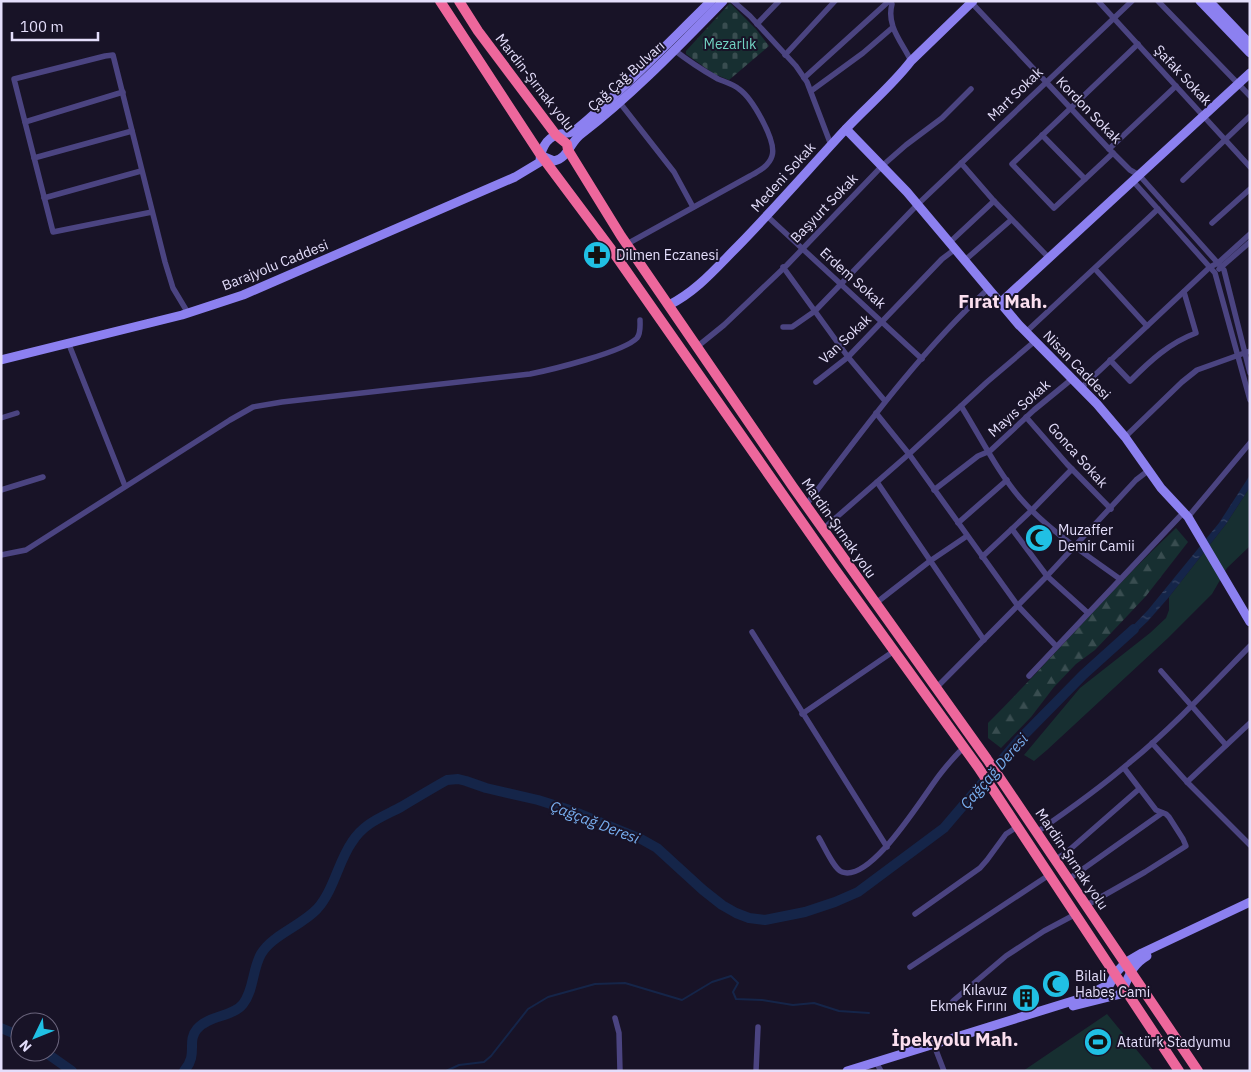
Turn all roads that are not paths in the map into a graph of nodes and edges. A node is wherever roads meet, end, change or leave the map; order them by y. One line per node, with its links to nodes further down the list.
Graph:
1 (440, 1): 46 (highway, Mardin-Şırnak yolu)
2 (459, 1): 40 (highway, Mardin-Şırnak yolu)
3 (710, 1): 20 (street, Çağ Çağ Bulvarı)
4 (723, 1): 20 (street, Çağ Çağ Bulvarı)
5 (733, 1): 16 (street)
6 (779, 1): 16 (street)
7 (835, 1): 22 (street)
8 (890, 1): 17 (street); 25 (street)
9 (1098, 1): 15 (street, Şafak Sokak)
10 (1132, 1): 15 (street, Mart Sokak)
11 (1158, 1): 27 (street)
12 (1200, 1): 21 (street)
13 (1209, 1): 19 (street)
14 (972, 2): 23 (street, Medeni Sokak); 26 (street, Kordon Sokak)
15 (1114, 18): 18 (street, Şafak Sokak); 26 (street, Mart Sokak)
16 (757, 24): 22 (street)
17 (892, 28): 23 (street); 30 (street)
18 (1138, 44): 28 (street, Şafak Sokak); 34 (street)
19 (1250, 44)
20 (671, 48): 33 (street, Çağ Çağ Bulvarı); 40 (street, Çağ Çağ Bulvarı); 59 (street)
21 (1250, 53)
22 (785, 54): 25 (street)
23 (911, 61): 38 (street, Medeni Sokak)
24 (1250, 73): 27 (street)
25 (804, 78): 30 (street)
26 (1045, 82): 34 (street, Kordon Sokak); 48 (street, Mart Sokak)
27 (1238, 84): 32 (street); 35 (street)
28 (1176, 86): 35 (street, Şafak Sokak); 45 (street)
29 (971, 89): 49 (street, Başyurt Sokak)
30 (811, 91): 43 (street)
31 (123, 92): 37 (street); 37 (street); 39 (street)
32 (1250, 96)
33 (620, 102): 44 (street, Çağ Çağ Bulvarı); 59 (street)
34 (1071, 108): 41 (street); 45 (street, Kordon Sokak)
35 (1204, 116): 42 (street, Şafak Sokak); 52 (street)
36 (1250, 116): 42 (street)
37 (25, 122): 47 (street)
38 (846, 129): 43 (street, Medeni Sokak); 49 (street, Nisan Caddesi)
39 (132, 132): 47 (street); 51 (street)
40 (556, 135): 44 (highway, Mardin-Şırnak yolu); 46 (street, Çağ Çağ Bulvarı)
41 (1042, 135): 53 (street); 53 (street)
42 (1225, 139): 50 (street, Şafak Sokak); 54 (street)
43 (831, 145): 62 (street, Medeni Sokak)
44 (568, 150): 46 (street, Çağ Çağ Bulvarı); 67 (highway, Mardin-Şırnak yolu)
45 (1111, 151): 52 (street, Kordon Sokak); 53 (street)
46 (540, 154): 83 (street, Barajyolu Caddesi); 142 (highway, Mardin-Şırnak yolu)
47 (34, 158): 56 (street)
48 (961, 163): 57 (street); 58 (street, Mart Sokak)
49 (882, 166): 58 (street, Nisan Caddesi); 69 (street, Başyurt Sokak)
50 (1250, 167)
51 (141, 171): 56 (street); 61 (street)
52 (1136, 178): 60 (street); 70 (street); 72 (street)
53 (1085, 179)
54 (1183, 180)
55 (1250, 189): 64 (street)
56 (44, 198): 61 (street)
57 (994, 201): 63 (street); 68 (street, Van Sokak)
58 (916, 204): 68 (street, Nisan Caddesi); 77 (street, Mart Sokak)
59 (693, 206): 67 (street)
60 (1158, 209): 73 (street); 75 (street)
61 (152, 212): 83 (street)
62 (767, 216): 69 (street, Erdem Sokak); 81 (street, Medeni Sokak)
63 (1011, 220): 70 (street); 71 (street)
64 (1212, 223)
65 (1250, 234): 72 (street)
66 (1250, 242): 72 (street)
67 (627, 244): 81 (highway, Mardin-Şırnak yolu)
68 (951, 246): 71 (street, Nisan Caddesi); 85 (street, Van Sokak)
69 (802, 248): 74 (street, Başyurt Sokak); 77 (street, Erdem Sokak)
70 (1049, 258): 80 (street)
71 (964, 261): 78 (street, Nisan Caddesi)
72 (1219, 265): 73 (street); 76 (street); 92 (street)
73 (1210, 267): 76 (street); 79 (street)
74 (784, 268): 82 (street); 91 (street, Başyurt Sokak)
75 (1095, 268): 86 (street); 88 (street)
76 (1215, 272): 92 (street)
77 (841, 284): 82 (street, Mart Sokak); 85 (street, Erdem Sokak)
78 (988, 289): 80 (street, Nisan Caddesi); 94 (street)
79 (1184, 292): 86 (street); 96 (street)
80 (1000, 303): 88 (street, Nisan Caddesi)
81 (669, 305): 91 (highway, Mardin-Şırnak yolu)
82 (815, 311): 87 (street, Mart Sokak); 93 (street)
83 (188, 313): 90 (street, Barajyolu Caddesi)
84 (640, 320): 117 (street)
85 (882, 321): 93 (street, Van Sokak); 94 (street, Erdem Sokak)
86 (1147, 326): 96 (street)
87 (783, 327)
88 (1026, 332): 89 (street, Nisan Caddesi)
89 (1035, 341): 98 (street, Nisan Caddesi); 103 (street)
90 (68, 342): 95 (street, Barajyolu Caddesi); 117 (street)
91 (698, 346): 120 (highway, Mardin-Şırnak yolu)
92 (1244, 353): 97 (street); 101 (street); 108 (street)
93 (848, 357): 99 (street, Van Sokak); 102 (street)
94 (922, 359): 102 (street)
95 (1, 360)
96 (1110, 360): 100 (street)
97 (1250, 373)
98 (1072, 379): 100 (street, Nisan Caddesi); 107 (street, Mayıs Sokak)
99 (816, 382)
100 (1081, 388): 108 (street, Nisan Caddesi)
101 (1250, 400)
102 (885, 402): 105 (street)
103 (962, 406): 110 (street); 111 (street)
104 (18, 413): 106 (street)
105 (876, 413): 111 (street); 120 (street)
106 (1, 418)
107 (1026, 418): 110 (street, Mayıs Sokak); 112 (street, Gonca Sokak)
108 (1125, 437): 113 (street, Nisan Caddesi)
109 (1250, 443): 123 (street)
110 (990, 451): 115 (street); 119 (street, Mayıs Sokak)
111 (909, 454): 116 (street); 119 (street)
112 (1072, 469): 121 (street, Gonca Sokak); 122 (street)
113 (1149, 470): 121 (street); 123 (street, Nisan Caddesi)
114 (43, 477): 118 (street)
115 (1006, 480): 122 (street); 124 (street)
116 (877, 482): 125 (street); 131 (street)
117 (125, 486): 129 (street)
118 (1, 490)
119 (934, 490): 124 (street)
120 (806, 505): 125 (highway, Mardin-Şırnak yolu)
121 (1111, 509): 128 (street)
122 (1032, 510): 126 (street); 128 (street)
123 (1186, 515): 133 (street); 137 (street, Nisan Caddesi)
124 (958, 523): 127 (street)
125 (822, 529): 134 (highway, Mardin-Şırnak yolu)
126 (1012, 529): 130 (street); 132 (street)
127 (967, 536): 130 (street); 131 (street)
128 (1075, 545): 132 (street); 133 (street)
129 (1, 555)
130 (982, 557): 135 (street)
131 (930, 561): 134 (street); 139 (street)
132 (1047, 576): 135 (street); 136 (street)
133 (1120, 579): 136 (street)
134 (876, 603): 145 (highway, Mardin-Şırnak yolu)
135 (1018, 606): 139 (street); 140 (street)
136 (1088, 613): 140 (street)
137 (1250, 622)
138 (752, 632): 147 (street)
139 (984, 640): 145 (street)
140 (1056, 646): 144 (street)
141 (1250, 646): 146 (street)
142 (894, 650): 147 (street); 151 (highway, Mardin-Şırnak yolu)
143 (1161, 671): 146 (street)
144 (1029, 676)
145 (937, 687): 157 (highway, Mardin-Şırnak yolu)
146 (1191, 706): 149 (street); 150 (street)
147 (802, 714): 160 (street)
148 (1250, 723): 150 (street)
149 (1152, 743): 152 (street); 153 (street)
150 (1226, 745): 153 (street)
151 (964, 747): 156 (highway, Mardin-Şırnak yolu); 160 (street)
152 (1124, 768): 154 (street); 157 (street)
153 (1187, 782): 159 (street)
154 (1140, 789): 155 (street); 161 (street)
155 (1162, 813): 163 (street); 165 (street)
156 (1017, 827): 162 (highway, Mardin-Şırnak yolu); 166 (street)
157 (1037, 832): 161 (highway, Mardin-Şırnak yolu)
158 (819, 838): 160 (street)
159 (1250, 845)
160 (887, 847)
161 (1056, 859): 163 (highway, Mardin-Şırnak yolu)
162 (1048, 875): 167 (highway, Mardin-Şırnak yolu); 168 (street)
163 (1069, 878): 165 (highway, Mardin-Şırnak yolu)
164 (1250, 902): 169 (street)
165 (1086, 905): 169 (highway, Mardin-Şırnak yolu)
166 (915, 914)
167 (1076, 914): 170 (highway, Mardin-Şırnak yolu); 172 (street)
168 (910, 967)
169 (1128, 967): 170 (street); 171 (street); 184 (highway, Mardin-Şırnak yolu)
170 (1115, 974): 171 (highway, Mardin-Şırnak yolu); 175 (street)
171 (1124, 988): 175 (street); 183 (highway, Mardin-Şırnak yolu)
172 (953, 1001)
173 (615, 1018): 178 (street)
174 (758, 1027): 179 (street)
175 (955, 1038): 176 (street)
176 (934, 1045): 177 (street); 182 (street)
177 (876, 1062): 180 (street); 181 (street)
178 (620, 1071)
179 (756, 1071)
180 (847, 1071)
181 (881, 1071)
182 (944, 1071)
183 (1179, 1071)
184 (1198, 1071)

